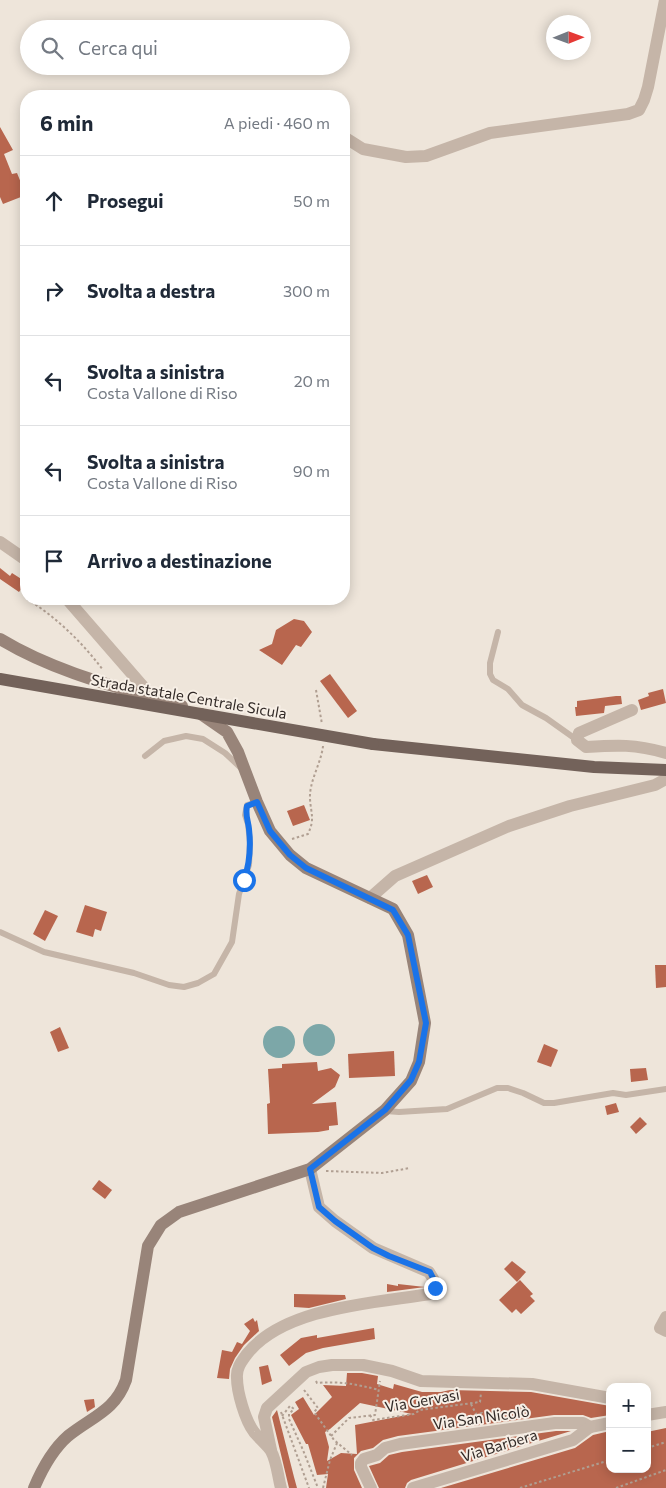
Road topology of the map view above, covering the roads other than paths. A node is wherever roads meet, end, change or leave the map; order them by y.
1 (665, 0) edge
2 (350, 141) edge
3 (0, 542) edge
4 (20, 556) edge
5 (72, 605) edge
6 (498, 632) dead end
7 (0, 639) edge
8 (0, 679) edge
9 (153, 698) junction
10 (632, 710) dead end
11 (577, 740) junction
12 (666, 752) edge
13 (145, 756) dead end
14 (666, 770) edge
15 (246, 773) junction
16 (666, 779) edge
17 (257, 802) junction
18 (370, 898) junction
19 (0, 932) edge
20 (666, 1089) edge
21 (385, 1110) junction
22 (314, 1166) junction
23 (666, 1317) edge
24 (666, 1330) edge
25 (606, 1397) edge
26 (666, 1412) edge
27 (651, 1414) edge
28 (606, 1424) edge
29 (590, 1427) junction
30 (271, 1450) junction
31 (34, 1488) edge
32 (281, 1488) edge
33 (372, 1488) edge
34 (414, 1488) edge

1 - 2 street
3 - 4 street
5 - 9 street
6 - 11 lane
7 - 9 main road
8 - 14 main road, Strada statale Centrale Sicula, bridge
9 - 15 main road
10 - 11 street
11 - 12 street
13 - 15 lane
15 - 17 main road
16 - 18 street
17 - 18 main road
17 - 19 lane
18 - 21 main road
20 - 21 lane
21 - 22 main road
22 - 30 street
22 - 31 main road
23 - 24 street
25 - 30 street
26 - 27 street
28 - 29 street, Via San Nicolò
29 - 33 street, Via San Nicolò
29 - 34 street, Via Barbera
30 - 32 street

